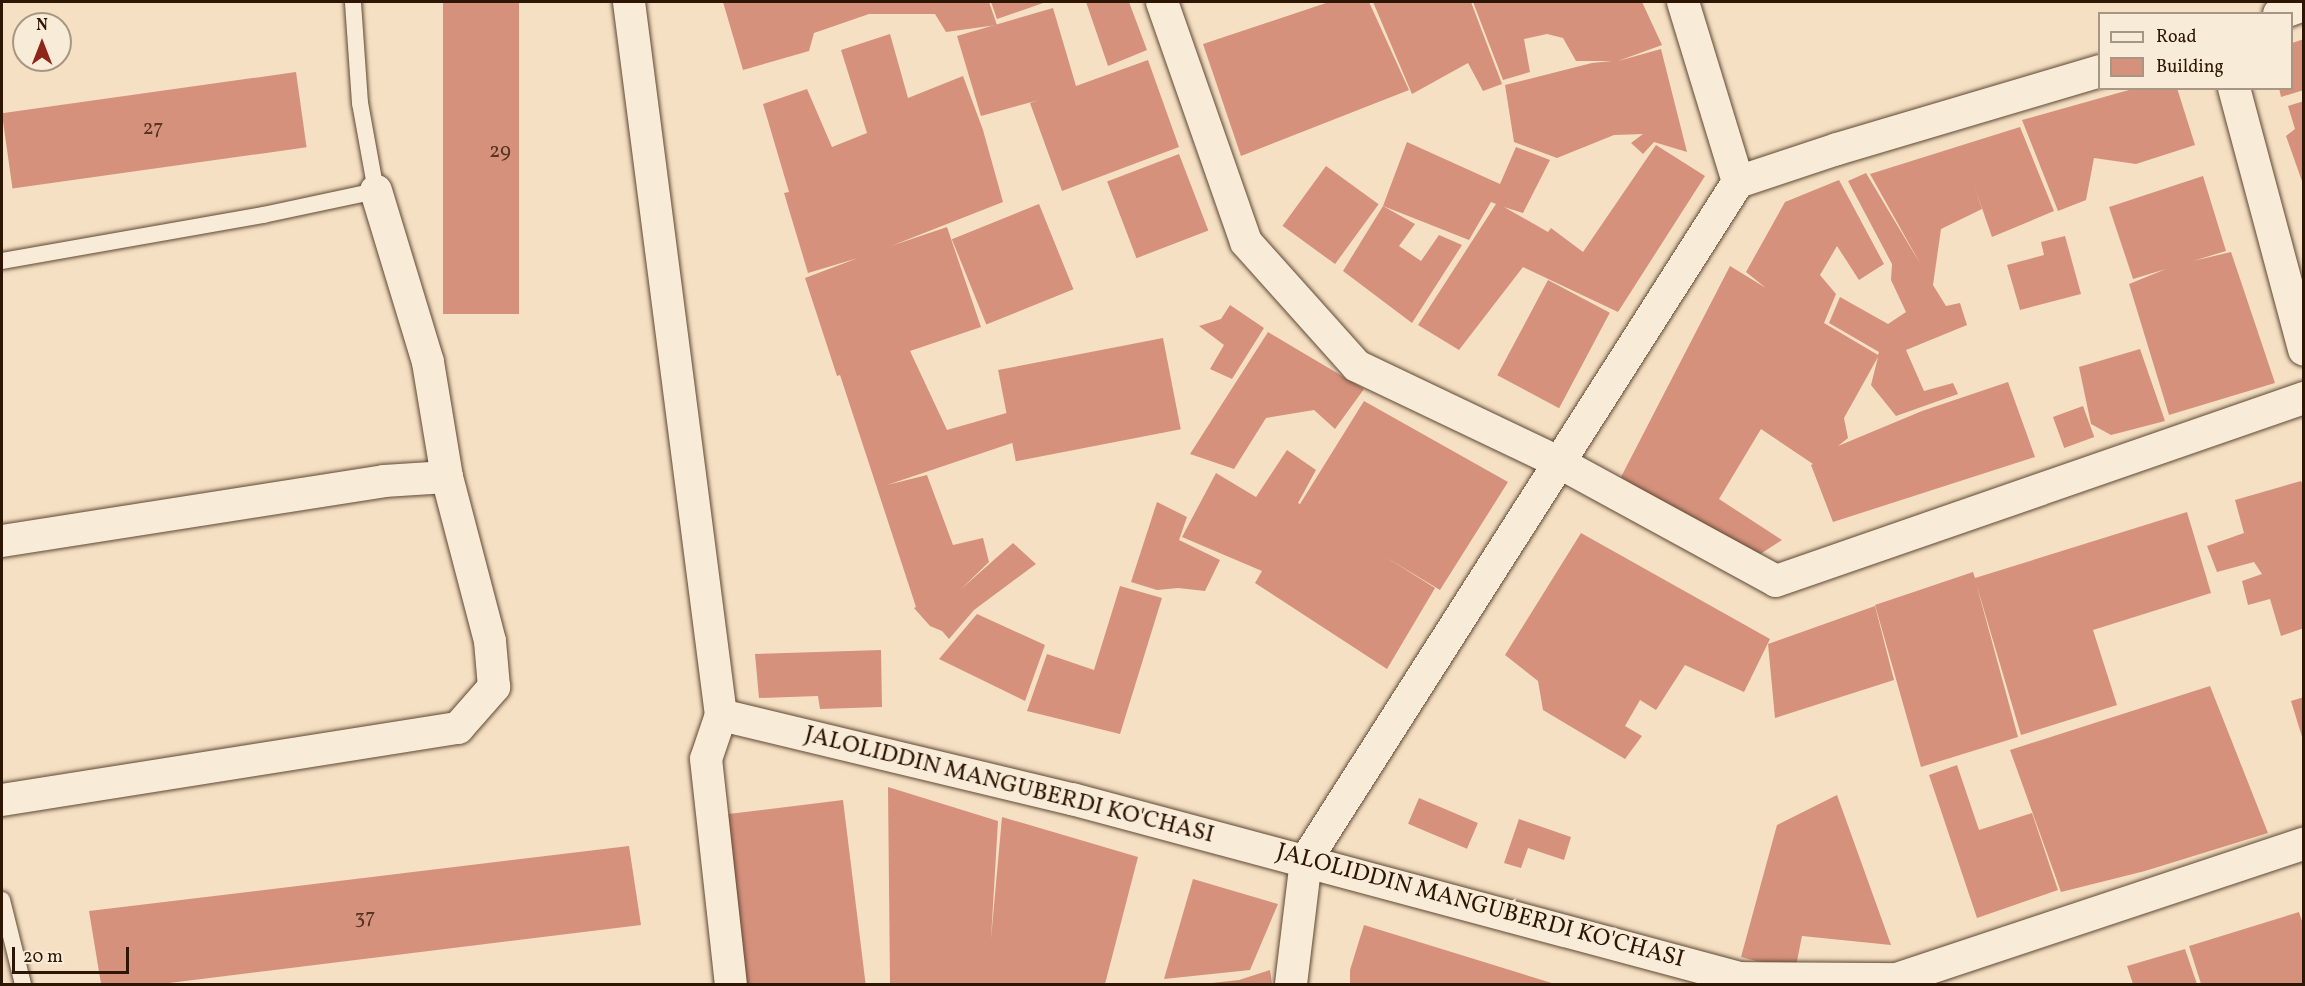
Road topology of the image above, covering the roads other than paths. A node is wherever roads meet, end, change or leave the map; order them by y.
1 (352, 2) edge
2 (629, 2) edge
3 (1162, 2) edge
4 (1683, 2) edge
5 (2304, 5) edge
6 (2285, 12) edge
7 (2098, 72) edge
8 (2235, 90) edge
9 (1737, 182) junction
10 (376, 191) junction
11 (2, 261) edge
12 (2304, 350) edge
13 (2304, 398) edge
14 (1558, 462) junction
15 (447, 477) junction
16 (2, 542) edge
17 (721, 715) junction
18 (2, 800) edge
19 (2304, 844) edge
20 (1306, 860) junction
21 (2, 900) edge
22 (1830, 982) edge
23 (23, 984) edge
24 (731, 984) edge
25 (1291, 984) edge

1 - 10 lane
2 - 17 street
3 - 14 street
4 - 9 street
5 - 6 street
7 - 9 street
8 - 12 street
9 - 14 street
10 - 11 lane
10 - 15 street
13 - 14 street
14 - 20 street
15 - 16 street
15 - 18 street
17 - 20 street, JALOLIDDIN MANGUBERDI KO'CHASI
17 - 24 street
19 - 22 street, JALOLIDDIN MANGUBERDI KO'CHASI
20 - 22 street, JALOLIDDIN MANGUBERDI KO'CHASI
20 - 25 street
21 - 23 lane

